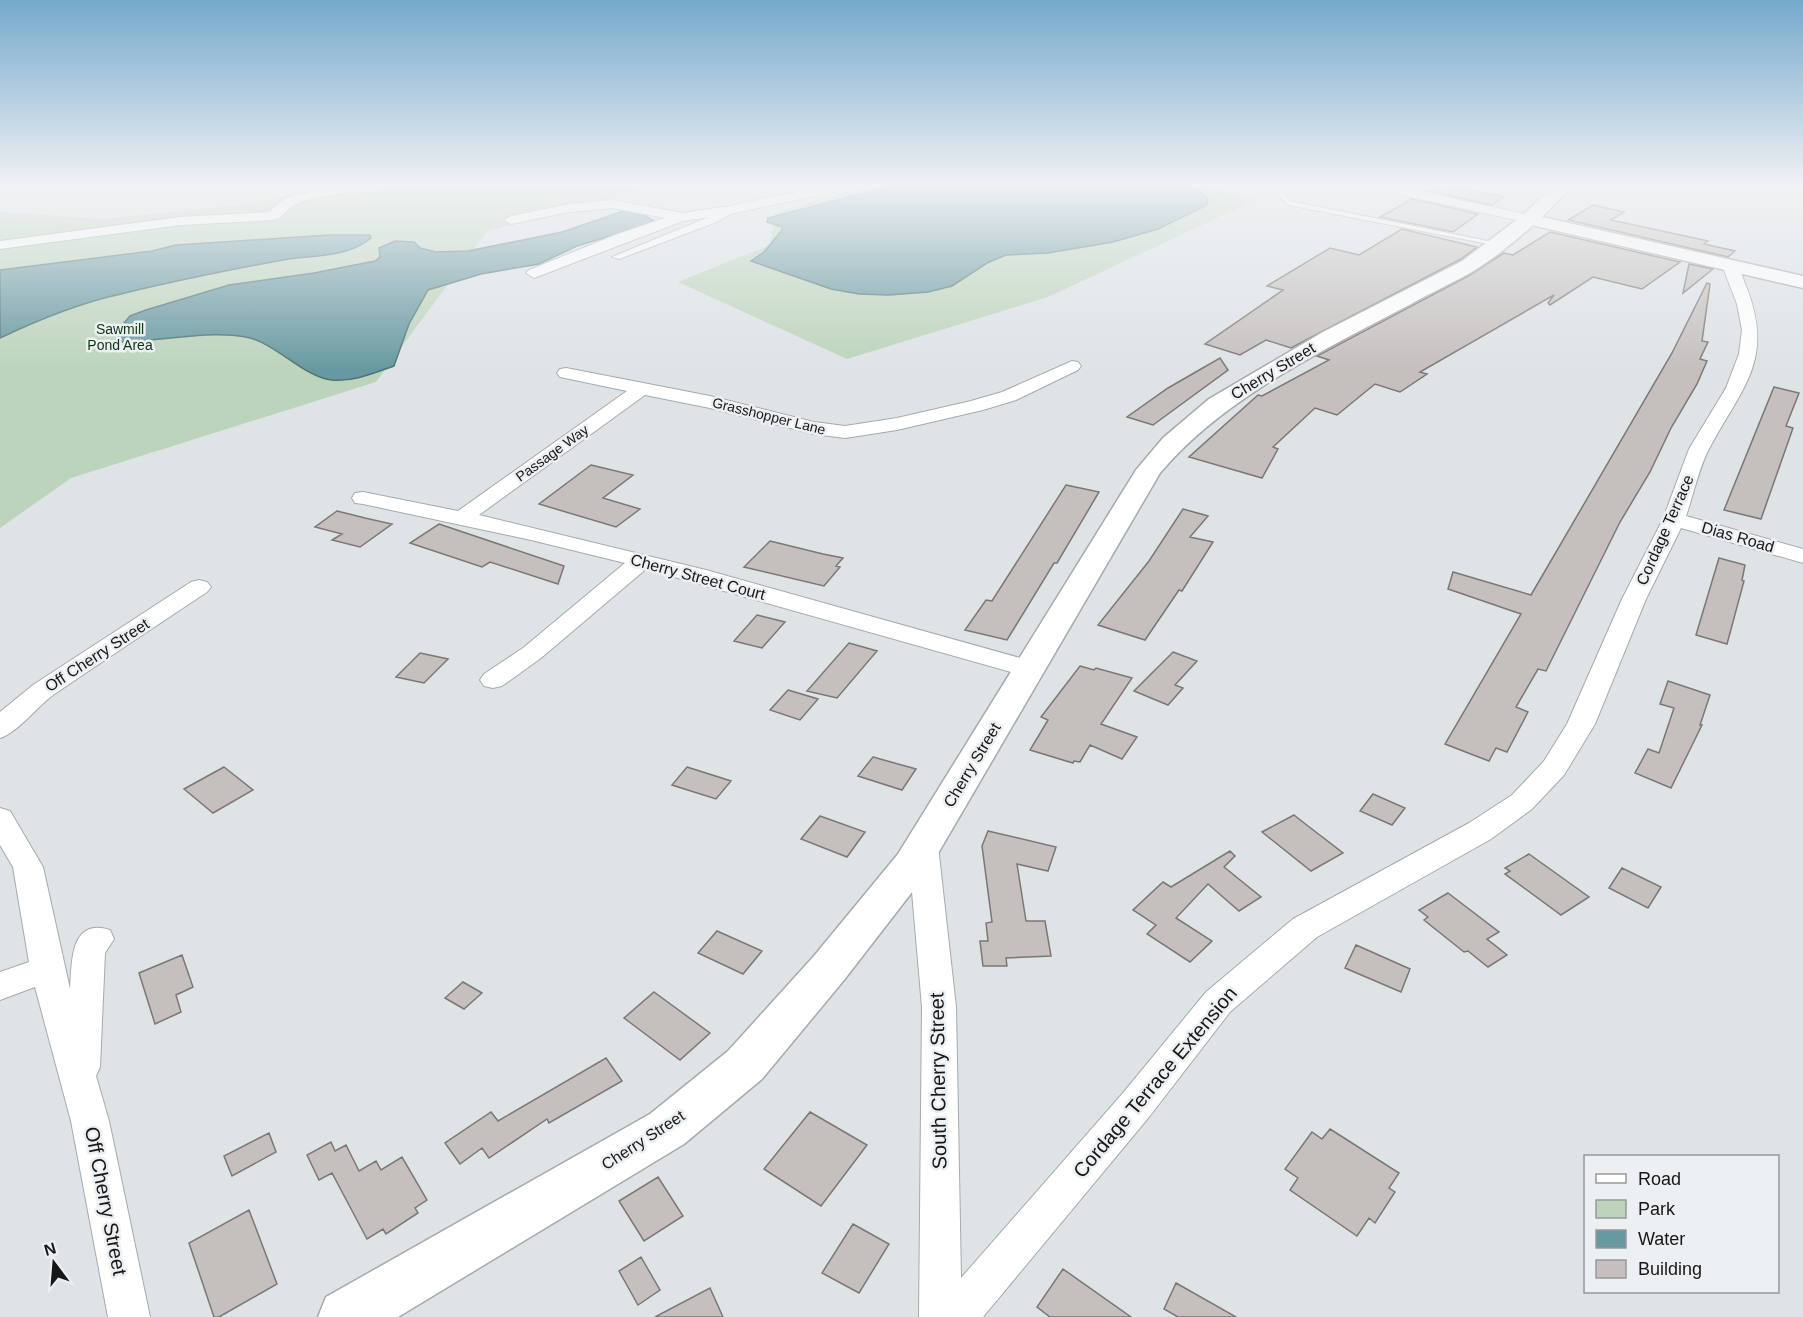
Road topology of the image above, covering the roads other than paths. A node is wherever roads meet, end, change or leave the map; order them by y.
1 (598, 247) edge
2 (641, 247) edge
3 (1494, 247) edge
4 (1653, 247) edge
5 (616, 257) dead end
6 (1730, 265) junction
7 (534, 273) dead end
8 (1803, 282) edge
9 (1072, 366) dead end
10 (566, 373) dead end
11 (641, 389) junction
12 (363, 498) dead end
13 (463, 517) junction
14 (1674, 519) junction
15 (1803, 556) edge
16 (640, 562) junction
17 (199, 587) dead end
18 (1029, 669) junction
19 (493, 680) dead end
20 (0, 729) edge
21 (1537, 786) joint
22 (0, 818) edge
23 (923, 846) junction
24 (98, 939) dead end
25 (47, 969) junction
26 (0, 986) edge
27 (81, 1086) junction
28 (129, 1317) edge
29 (346, 1317) edge
30 (940, 1317) edge
31 (955, 1317) edge

1 - 7 street
2 - 5 lane
3 - 18 main road, Cherry Street
4 - 6 main road
6 - 8 main road
6 - 14 street, Cordage Terrace
9 - 11 street, Grasshopper Lane
10 - 11 street, Grasshopper Lane
11 - 13 street, Passage Way
12 - 13 street, Cherry Street Court
13 - 16 street, Cherry Street Court
14 - 15 street, Dias Road
14 - 21 street, Cordage Terrace
16 - 18 street, Cherry Street Court
16 - 19 street
17 - 20 street, Off Cherry Street
18 - 23 main road, Cherry Street
21 - 31 street, Cordage Terrace Extension
22 - 25 street, Off Cherry Street
23 - 29 main road, Cherry Street
23 - 30 street, South Cherry Street
24 - 27 street, Off Cherry Street
25 - 26 street
25 - 27 street, Off Cherry Street
27 - 28 street, Off Cherry Street

